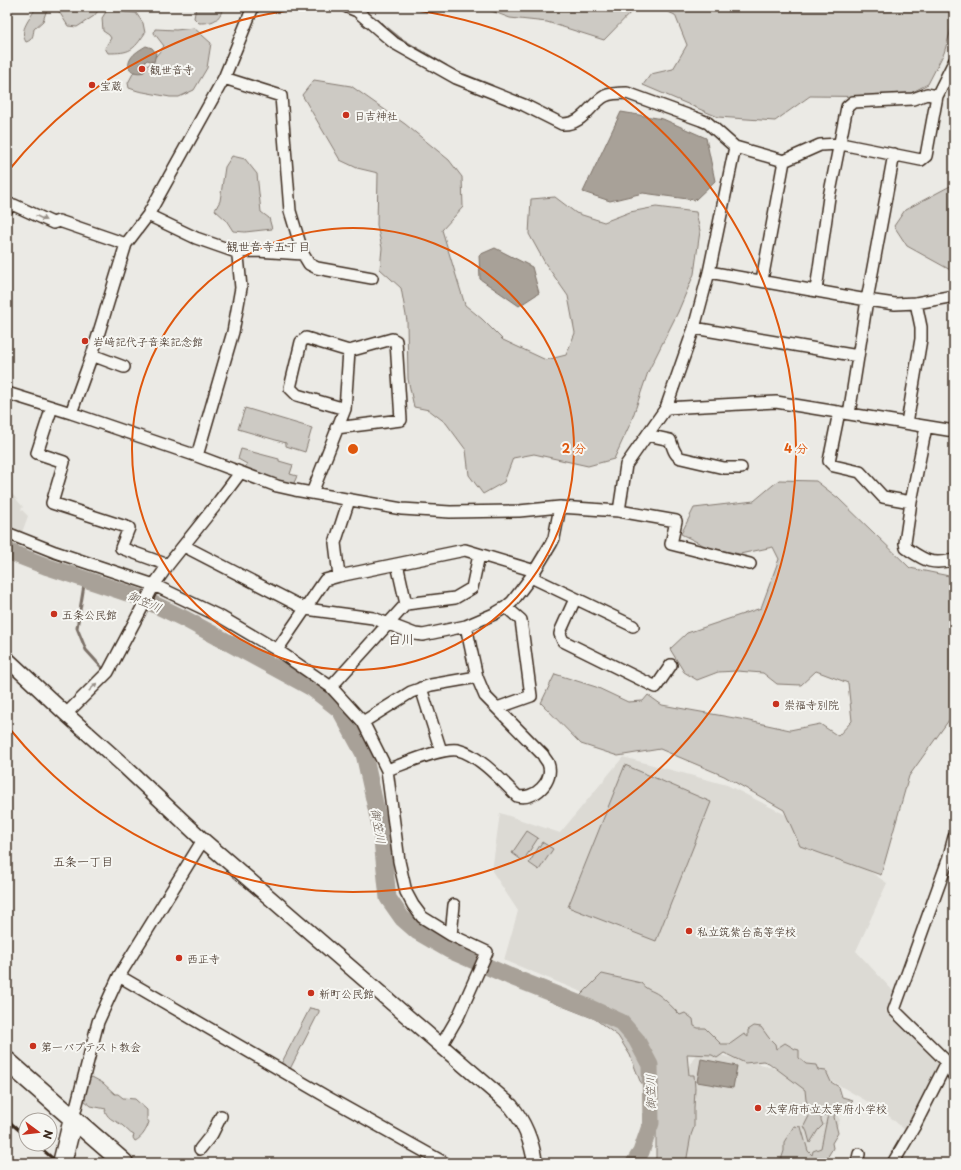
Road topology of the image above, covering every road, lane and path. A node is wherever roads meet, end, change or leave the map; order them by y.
1 (253, 7) edge
2 (347, 7) edge
3 (954, 62) edge
4 (224, 78) junction
5 (937, 96) junction
6 (841, 144) junction
7 (735, 147) junction
8 (894, 154) junction
9 (784, 161) junction
10 (7, 209) edge
11 (148, 215) junction
12 (126, 244) junction
13 (236, 252) junction
14 (303, 254) junction
15 (709, 272) junction
16 (372, 278) dead end
17 (762, 280) junction
18 (816, 290) junction
19 (954, 296) edge
20 (867, 300) junction
21 (916, 303) junction
22 (694, 328) junction
23 (348, 351) junction
24 (92, 355) junction
25 (858, 356) junction
26 (124, 367) dead end
27 (7, 393) edge
28 (52, 407) junction
29 (345, 408) junction
30 (666, 408) junction
31 (71, 413) junction
32 (844, 413) junction
33 (907, 424) junction
34 (926, 427) junction
35 (336, 428) junction
36 (954, 431) edge
37 (647, 435) junction
38 (197, 456) junction
39 (740, 468) dead end
40 (240, 473) junction
41 (312, 493) junction
42 (349, 500) junction
43 (911, 502) junction
44 (560, 507) junction
45 (619, 511) junction
46 (7, 533) edge
47 (184, 546) junction
48 (479, 555) junction
49 (954, 560) edge
50 (397, 564) junction
51 (750, 564) dead end
52 (168, 565) junction
53 (533, 574) junction
54 (339, 576) junction
55 (153, 586) junction
56 (575, 599) junction
57 (406, 604) junction
58 (506, 607) junction
59 (306, 609) junction
60 (388, 625) junction
61 (466, 626) junction
62 (633, 626) dead end
63 (278, 650) junction
64 (7, 659) edge
65 (671, 665) dead end
66 (477, 677) junction
67 (330, 687) junction
68 (421, 688) junction
69 (496, 708) junction
70 (66, 714) junction
71 (363, 722) junction
72 (440, 751) junction
73 (387, 770) junction
74 (954, 837) edge
75 (203, 840) junction
76 (454, 905) dead end
77 (451, 935) junction
78 (119, 976) junction
79 (440, 1046) junction
80 (7, 1061) edge
81 (951, 1062) edge
82 (954, 1076) edge
83 (221, 1116) dead end
84 (73, 1119) junction
85 (200, 1149) dead end
86 (62, 1163) edge
87 (124, 1163) edge
88 (445, 1163) edge
89 (535, 1163) edge
90 (893, 1163) edge

1 - 4 street
2 - 7 street
3 - 5 street
4 - 11 street
4 - 14 street
5 - 6 street
5 - 8 street
6 - 8 street
6 - 9 street
6 - 18 street
7 - 9 street
7 - 15 street
8 - 20 street
9 - 17 street
10 -> 12 street
11 - 12 street
11 - 13 street
12 - 24 street
13 - 14 street
13 - 38 street
14 - 16 street
15 - 17 street
15 - 22 street
17 - 18 street
18 - 20 street
19 - 21 street
20 - 21 street
20 - 25 street
21 - 33 street
22 - 25 street
22 - 30 street
23 - 29 street
23 - 29 street
23 - 35 street
24 - 26 street
24 - 31 street
25 - 32 street
27 - 28 street
28 - 31 street
28 - 52 street
29 - 35 street
30 - 32 street
30 - 37 street
31 - 38 street
32 - 33 street
32 - 43 street
33 - 34 street
34 - 36 street
34 - 43 street
35 - 41 street
37 - 39 street
37 - 45 street
38 - 40 street
40 - 41 street
40 - 47 street
41 - 42 street
42 - 44 street
42 - 54 street
43 - 49 street
44 - 45 street
44 - 53 street
45 - 51 street
46 - 55 street
47 - 52 street
47 - 59 street
48 - 50 street
48 - 53 street
48 - 57 street
50 - 54 street
50 - 57 street
52 - 55 street
53 - 56 street
53 - 58 street
54 - 59 street
55 - 63 street
70 -> 55 street
56 - 62 street
56 - 65 street
57 - 60 street
58 - 61 street
58 - 69 street
59 - 60 street
59 - 63 street
60 - 61 street
60 - 67 street
61 - 66 street
63 - 67 street
64 - 70 street
66 - 68 street
66 - 69 street
67 - 71 street
68 - 71 street
68 - 72 street
69 - 72 street
70 - 75 street
71 - 73 street
72 - 73 street
73 - 77 street
74 - 81 street
75 - 78 street
75 - 79 street
76 - 77 street
77 - 79 street
78 - 84 street
78 - 88 street
79 - 89 street
80 - 84 main road
81 - 82 street
81 - 90 street
83 - 85 street
84 - 86 main road
84 - 87 main road

